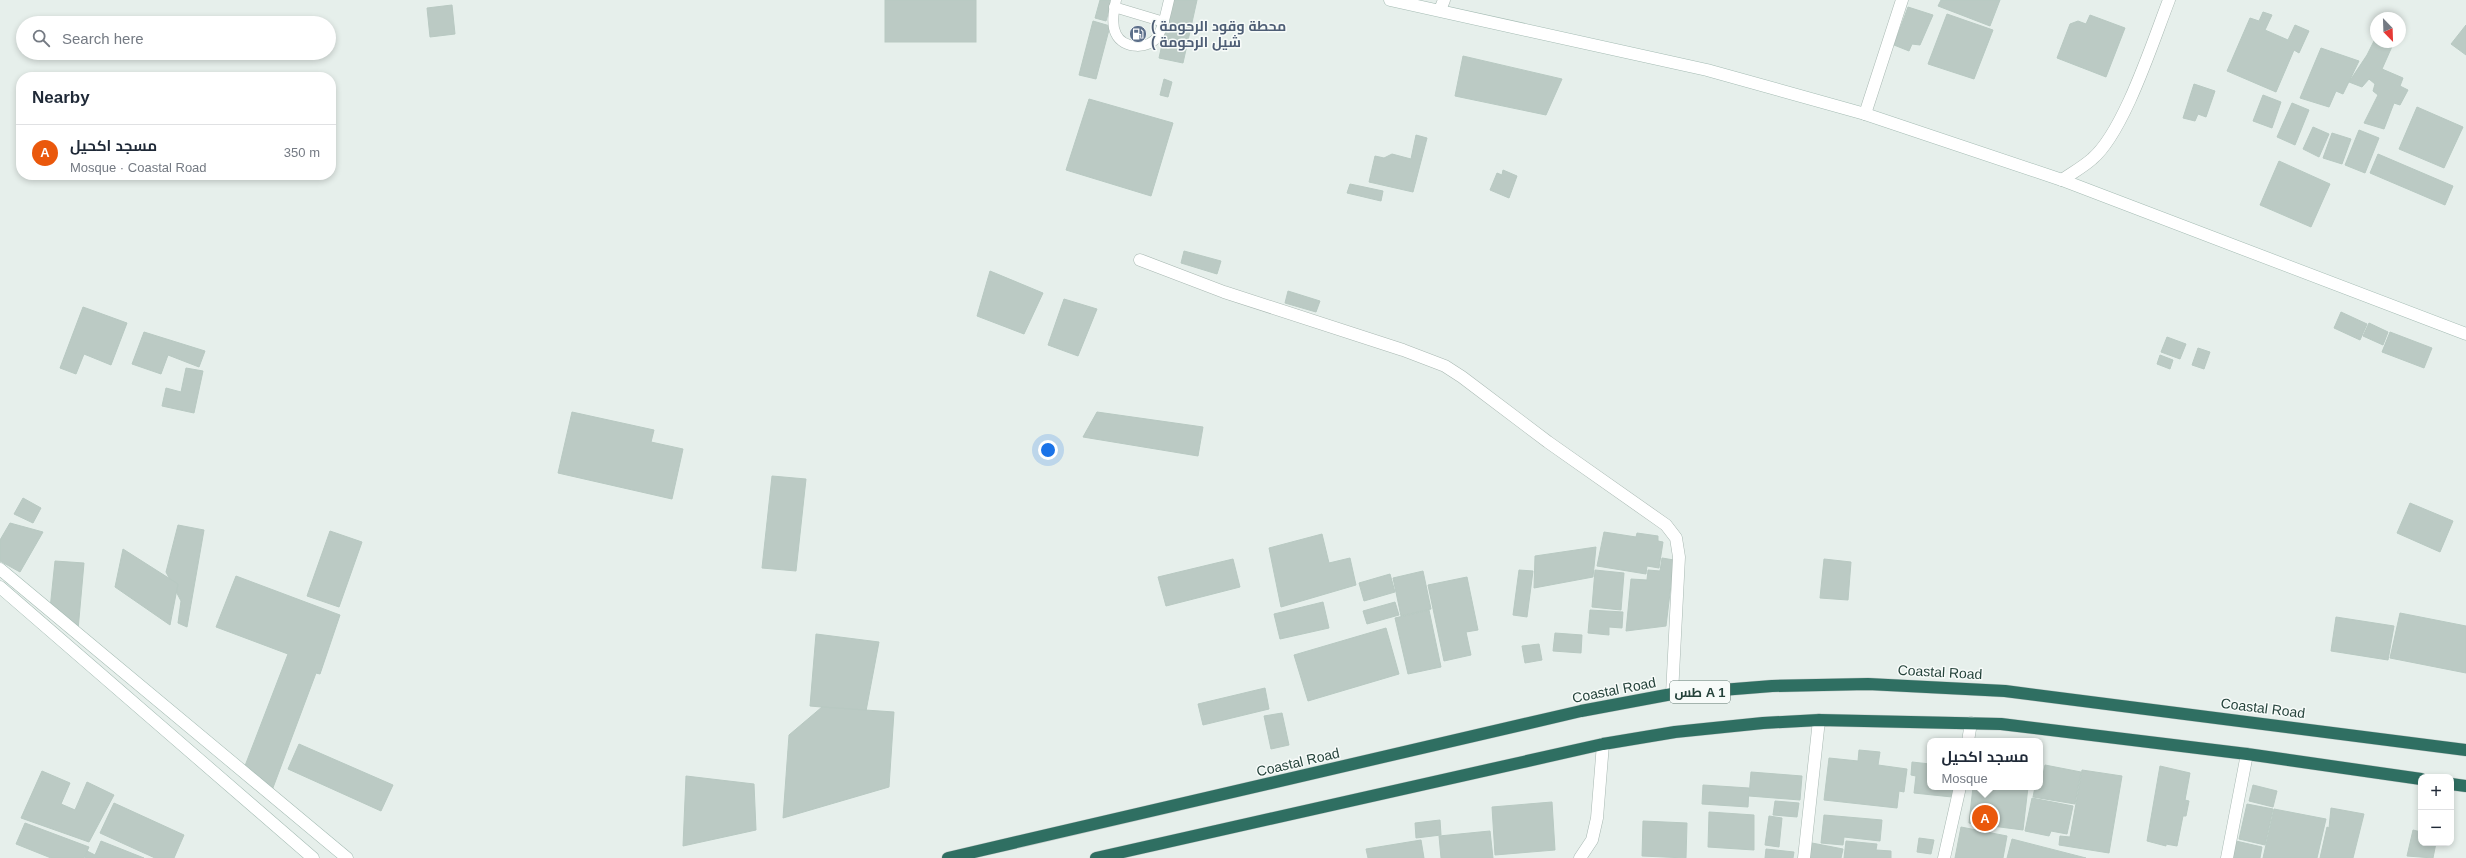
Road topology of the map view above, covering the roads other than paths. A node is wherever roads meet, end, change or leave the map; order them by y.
1 (1169, 0) edge
2 (1390, 0) edge
3 (1902, 0) edge
4 (2169, 0) edge
5 (1115, 4) edge
6 (1442, 5) edge
7 (1164, 22) junction
8 (1865, 114) junction
9 (2062, 180) junction
10 (1140, 260) dead end
11 (2466, 334) edge
12 (0, 569) edge
13 (0, 586) edge
14 (39, 601) junction
15 (30, 612) junction
16 (1672, 694) junction
17 (1819, 720) junction
18 (1971, 723) junction
19 (1968, 738) edge
20 (1603, 744) junction
21 (2466, 750) edge
22 (2247, 754) junction
23 (2418, 779) edge
24 (2454, 784) edge
25 (2466, 786) edge
26 (1959, 790) edge
27 (314, 858) edge
28 (347, 858) edge
29 (948, 858) edge
30 (1096, 858) edge
31 (1580, 858) edge
32 (1804, 858) edge
33 (1944, 858) edge
34 (2227, 858) edge

1 - 7 lane
2 - 6 street
3 - 8 street
4 - 9 street
5 - 7 lane
5 - 7 lane
6 - 8 street
8 - 9 street
9 - 11 street
10 - 16 street
12 - 14 street
13 - 15 street
14 - 15 street
14 - 28 street
15 - 27 street
16 - 21 highway, Coastal Road / طس A 1
16 - 29 highway, Coastal Road / طس A 1
17 - 18 highway
17 - 20 highway
17 - 32 street
18 - 19 street
18 - 22 highway
20 - 30 highway
20 - 31 street
22 - 23 highway
22 - 34 street
24 - 25 highway
26 - 33 street

